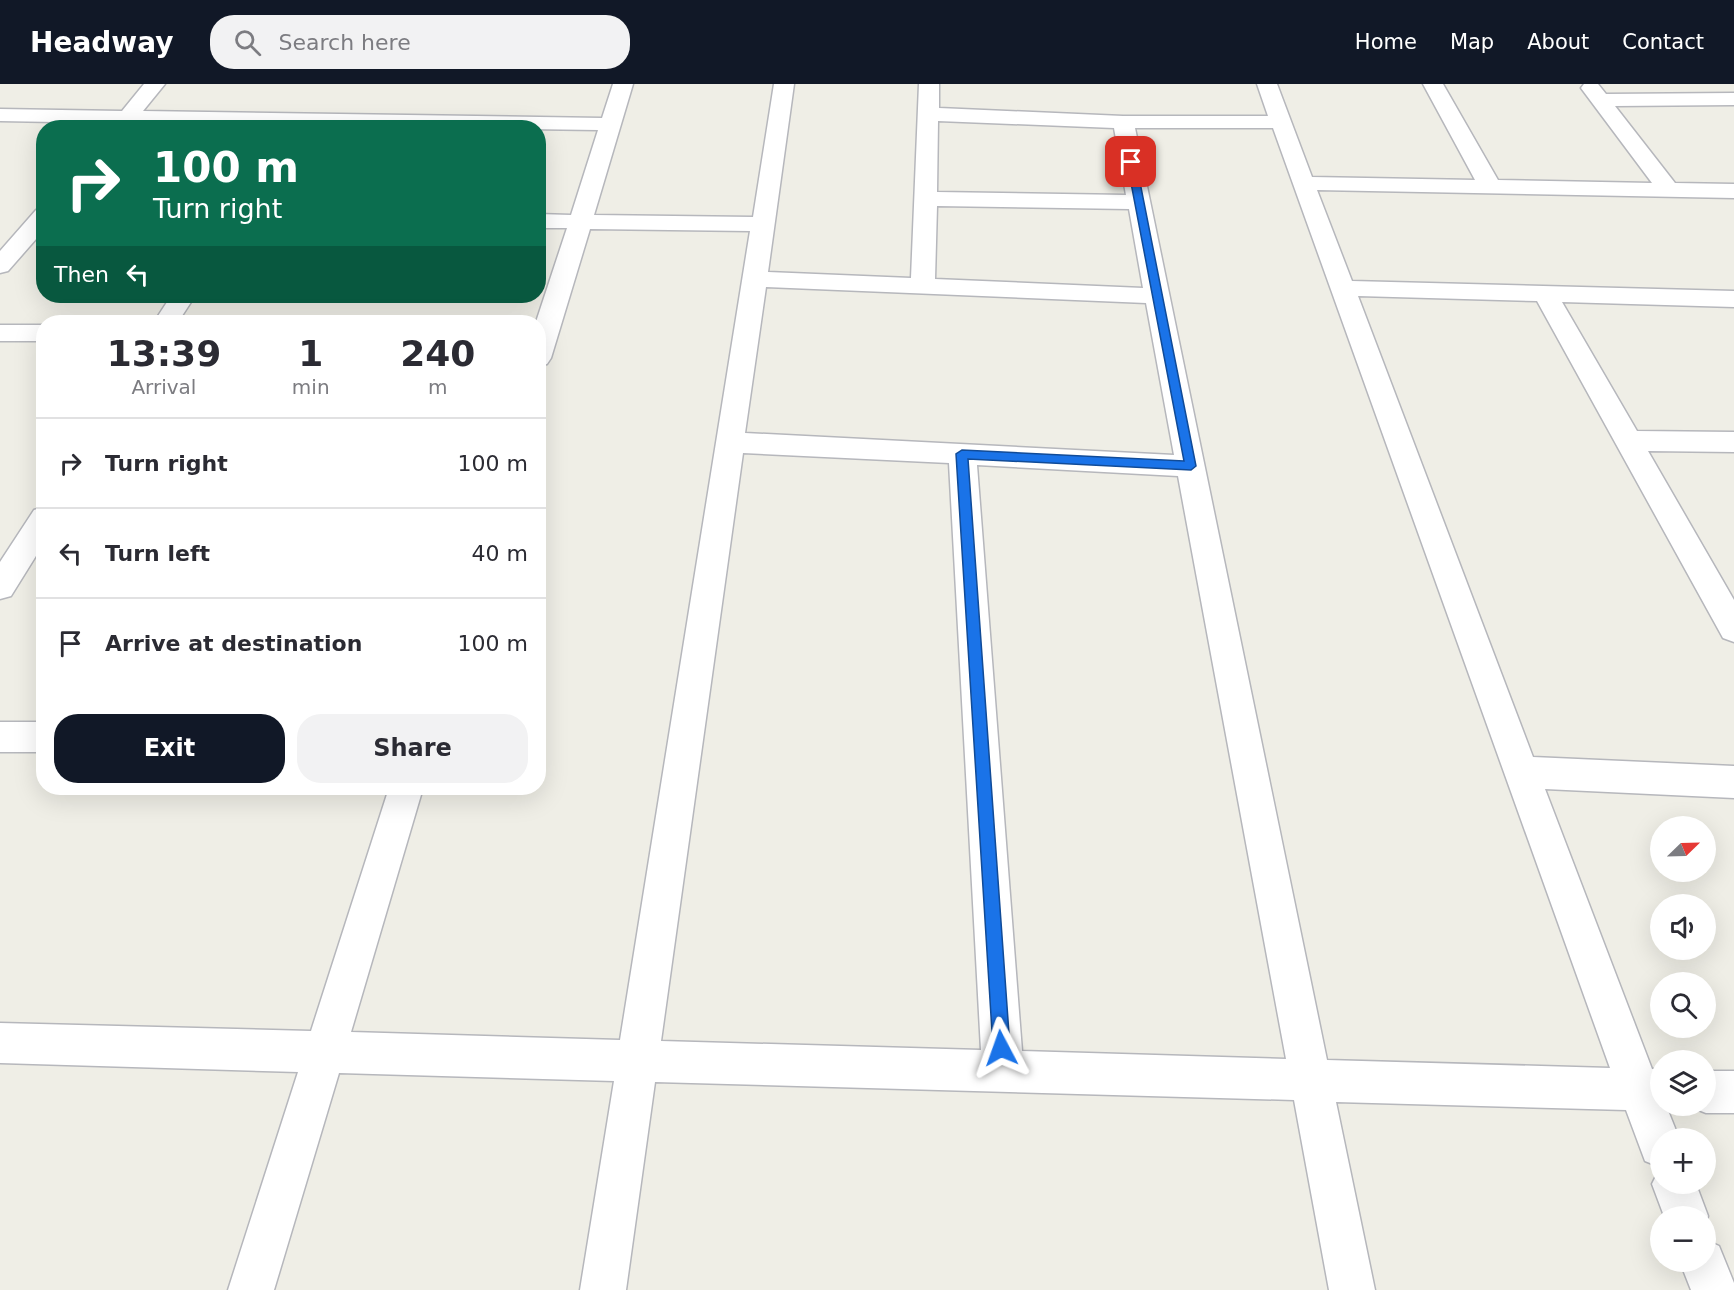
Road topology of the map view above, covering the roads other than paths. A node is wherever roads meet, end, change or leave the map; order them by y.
1 (155, 84) edge
2 (623, 84) edge
3 (784, 84) edge
4 (929, 84) edge
5 (1267, 84) edge
6 (1433, 84) edge
7 (1595, 92) edge
8 (1734, 99) edge
9 (928, 114) junction
10 (0, 116) edge
11 (82, 120) edge
12 (125, 120) edge
13 (1124, 122) junction
14 (1282, 122) junction
15 (546, 124) edge
16 (611, 124) junction
17 (1304, 183) junction
18 (1490, 186) junction
19 (1668, 189) junction
20 (1734, 191) edge
21 (926, 199) junction
22 (1139, 201) junction
23 (546, 221) edge
24 (580, 222) junction
25 (36, 224) edge
26 (763, 224) junction
27 (0, 266) edge
28 (755, 279) junction
29 (923, 286) junction
30 (1343, 288) junction
31 (1546, 295) junction
32 (1158, 296) junction
33 (1734, 299) edge
34 (546, 327) edge
35 (0, 333) edge
36 (36, 333) edge
37 (1628, 441) junction
38 (730, 442) junction
39 (1734, 442) edge
40 (962, 454) junction
41 (1191, 466) junction
42 (36, 531) edge
43 (0, 587) edge
44 (1726, 600) edge
45 (1734, 629) edge
46 (0, 737) edge
47 (36, 737) edge
48 (1522, 772) junction
49 (1734, 782) edge
50 (404, 795) edge
51 (0, 1043) edge
52 (324, 1052) junction
53 (638, 1061) junction
54 (1003, 1072) junction
55 (1310, 1080) junction
56 (1650, 1090) edge
57 (1716, 1092) edge
58 (1734, 1092) edge
59 (1707, 1272) edge
60 (250, 1290) edge
61 (603, 1290) edge
62 (1352, 1290) edge
63 (1714, 1290) edge

1 - 12 street
2 - 16 street
3 - 26 street
4 - 9 street
5 - 14 street
6 - 18 street
7 - 8 street
7 - 19 street
9 - 13 street
9 - 21 street
10 - 11 street
13 - 14 street
13 - 22 street
14 - 17 street
15 - 16 street
16 - 24 street
17 - 18 street
17 - 30 street
18 - 19 street
19 - 20 street
21 - 22 street
21 - 29 street
22 - 32 street
23 - 24 street
24 - 26 street
24 - 34 street
25 - 27 street
26 - 28 street
28 - 29 street
28 - 38 street
29 - 32 street
30 - 31 street
30 - 48 street
31 - 33 street
31 - 37 street
32 - 41 street
35 - 36 street
37 - 39 street
37 - 44 street
38 - 40 street
38 - 53 street
40 - 41 street
40 - 54 street
41 - 55 street
42 - 43 street
44 - 45 street
46 - 47 street
48 - 49 street
48 - 56 street
50 - 52 street
51 - 52 street
52 - 53 street
52 - 60 street
53 - 54 street
53 - 61 street
54 - 55 street
55 - 56 street
55 - 62 street
57 - 58 street
59 - 63 street

